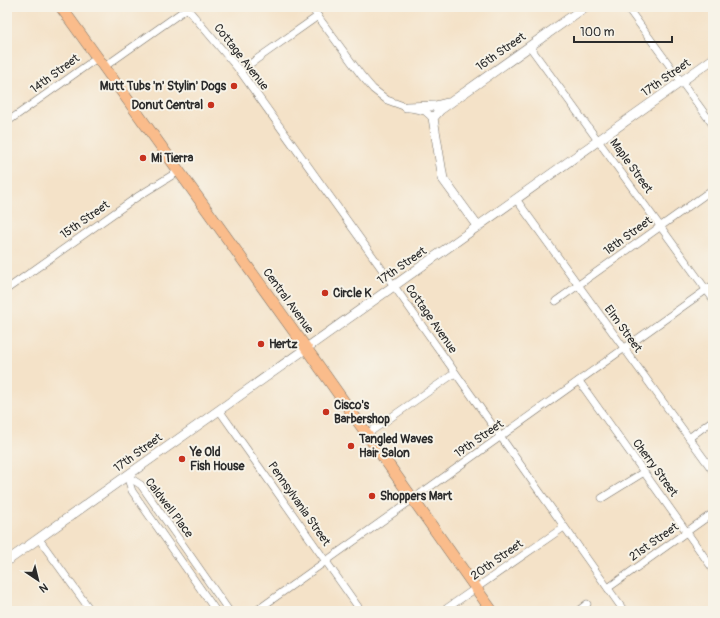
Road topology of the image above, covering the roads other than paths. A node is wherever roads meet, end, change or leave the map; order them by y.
1 (61, 7) edge
2 (311, 7) edge
3 (585, 7) edge
4 (627, 7) edge
5 (187, 8) edge
6 (318, 16) junction
7 (530, 46) junction
8 (97, 58) junction
9 (713, 59) edge
10 (104, 67) junction
11 (240, 72) junction
12 (682, 82) junction
13 (452, 101) junction
14 (406, 107) junction
15 (8, 118) edge
16 (433, 118) junction
17 (713, 125) edge
18 (598, 140) junction
19 (179, 171) junction
20 (713, 189) edge
21 (516, 199) junction
22 (661, 226) junction
23 (478, 227) junction
24 (713, 285) edge
25 (394, 286) junction
26 (578, 286) junction
27 (7, 289) edge
28 (706, 289) junction
29 (713, 298) edge
30 (556, 301) dead end
31 (306, 348) junction
32 (624, 348) junction
33 (456, 373) junction
34 (579, 381) junction
35 (219, 410) junction
36 (713, 420) edge
37 (367, 434) junction
38 (501, 437) junction
39 (688, 438) junction
40 (713, 471) edge
41 (644, 472) junction
42 (127, 476) junction
43 (413, 498) junction
44 (602, 498) dead end
45 (713, 513) edge
46 (564, 527) junction
47 (687, 532) junction
48 (39, 539) junction
49 (326, 561) junction
50 (7, 562) edge
51 (713, 569) edge
52 (476, 588) junction
53 (608, 588) junction
54 (588, 604) dead end
55 (91, 611) edge
56 (216, 611) edge
57 (229, 611) edge
58 (256, 611) edge
59 (361, 611) edge
60 (444, 611) edge
61 (492, 611) edge
62 (578, 611) edge
63 (624, 611) edge

1 - 8 main road, Central Avenue
2 - 6 street
3 - 7 street, 16th Street
4 - 12 street
5 - 10 street
5 - 11 street, Cottage Avenue
6 - 11 street
6 - 14 street
7 - 13 street, 16th Street
7 - 18 street, Maple Street
8 - 10 main road, Central Avenue
8 - 15 street, 14th Street
9 - 12 street, 17th Street
10 - 19 main road, Central Avenue
11 - 25 street, Cottage Avenue
12 - 17 street
12 - 18 street, 17th Street
13 - 14 street
13 - 16 street, 16th Street
14 - 16 street
16 - 23 street
18 - 21 street, 17th Street
18 - 22 street, Maple Street
19 - 27 street, 15th Street
19 - 31 main road, Central Avenue
20 - 22 street, 18th Street
21 - 23 street, 17th Street
21 - 26 street, Elm Street
22 - 26 street, 18th Street
22 - 28 street, Maple Street
23 - 25 street, 17th Street
24 - 28 street, 19th Street
25 - 31 street, 17th Street
25 - 33 street, Cottage Avenue
26 - 30 street, 18th Street
26 - 32 street, Elm Street
28 - 29 street, Maple Street
28 - 32 street, 19th Street
31 - 35 street, 17th Street
31 - 37 main road, Central Avenue
32 - 34 street, 19th Street
32 - 39 street, Elm Street
33 - 37 street
33 - 38 street, Cottage Avenue
34 - 38 street, 19th Street
34 - 41 street, Cherry Street
35 - 42 street, 17th Street
35 - 49 street, Pennsylvania Street
36 - 39 street
37 - 43 main road, Central Avenue
38 - 43 street, 19th Street
38 - 46 street, Cottage Avenue
39 - 40 street, Elm Street
41 - 44 street
41 - 47 street, Cherry Street
42 - 48 street, 17th Street
42 - 56 street, Caldwell Place
42 - 57 street, Caldwell Place
43 - 49 street, 19th Street
43 - 52 main road, Central Avenue
45 - 47 street, 21st Street
46 - 52 street, 20th Street
46 - 53 street, Cottage Avenue
47 - 51 street, Cherry Street
47 - 53 street, 21st Street
48 - 50 street, 17th Street
48 - 55 street
49 - 58 street, 19th Street
49 - 59 street, Pennsylvania Street
52 - 60 street, 20th Street
52 - 61 main road, Central Avenue
53 - 63 street, Cottage Avenue
54 - 62 street

